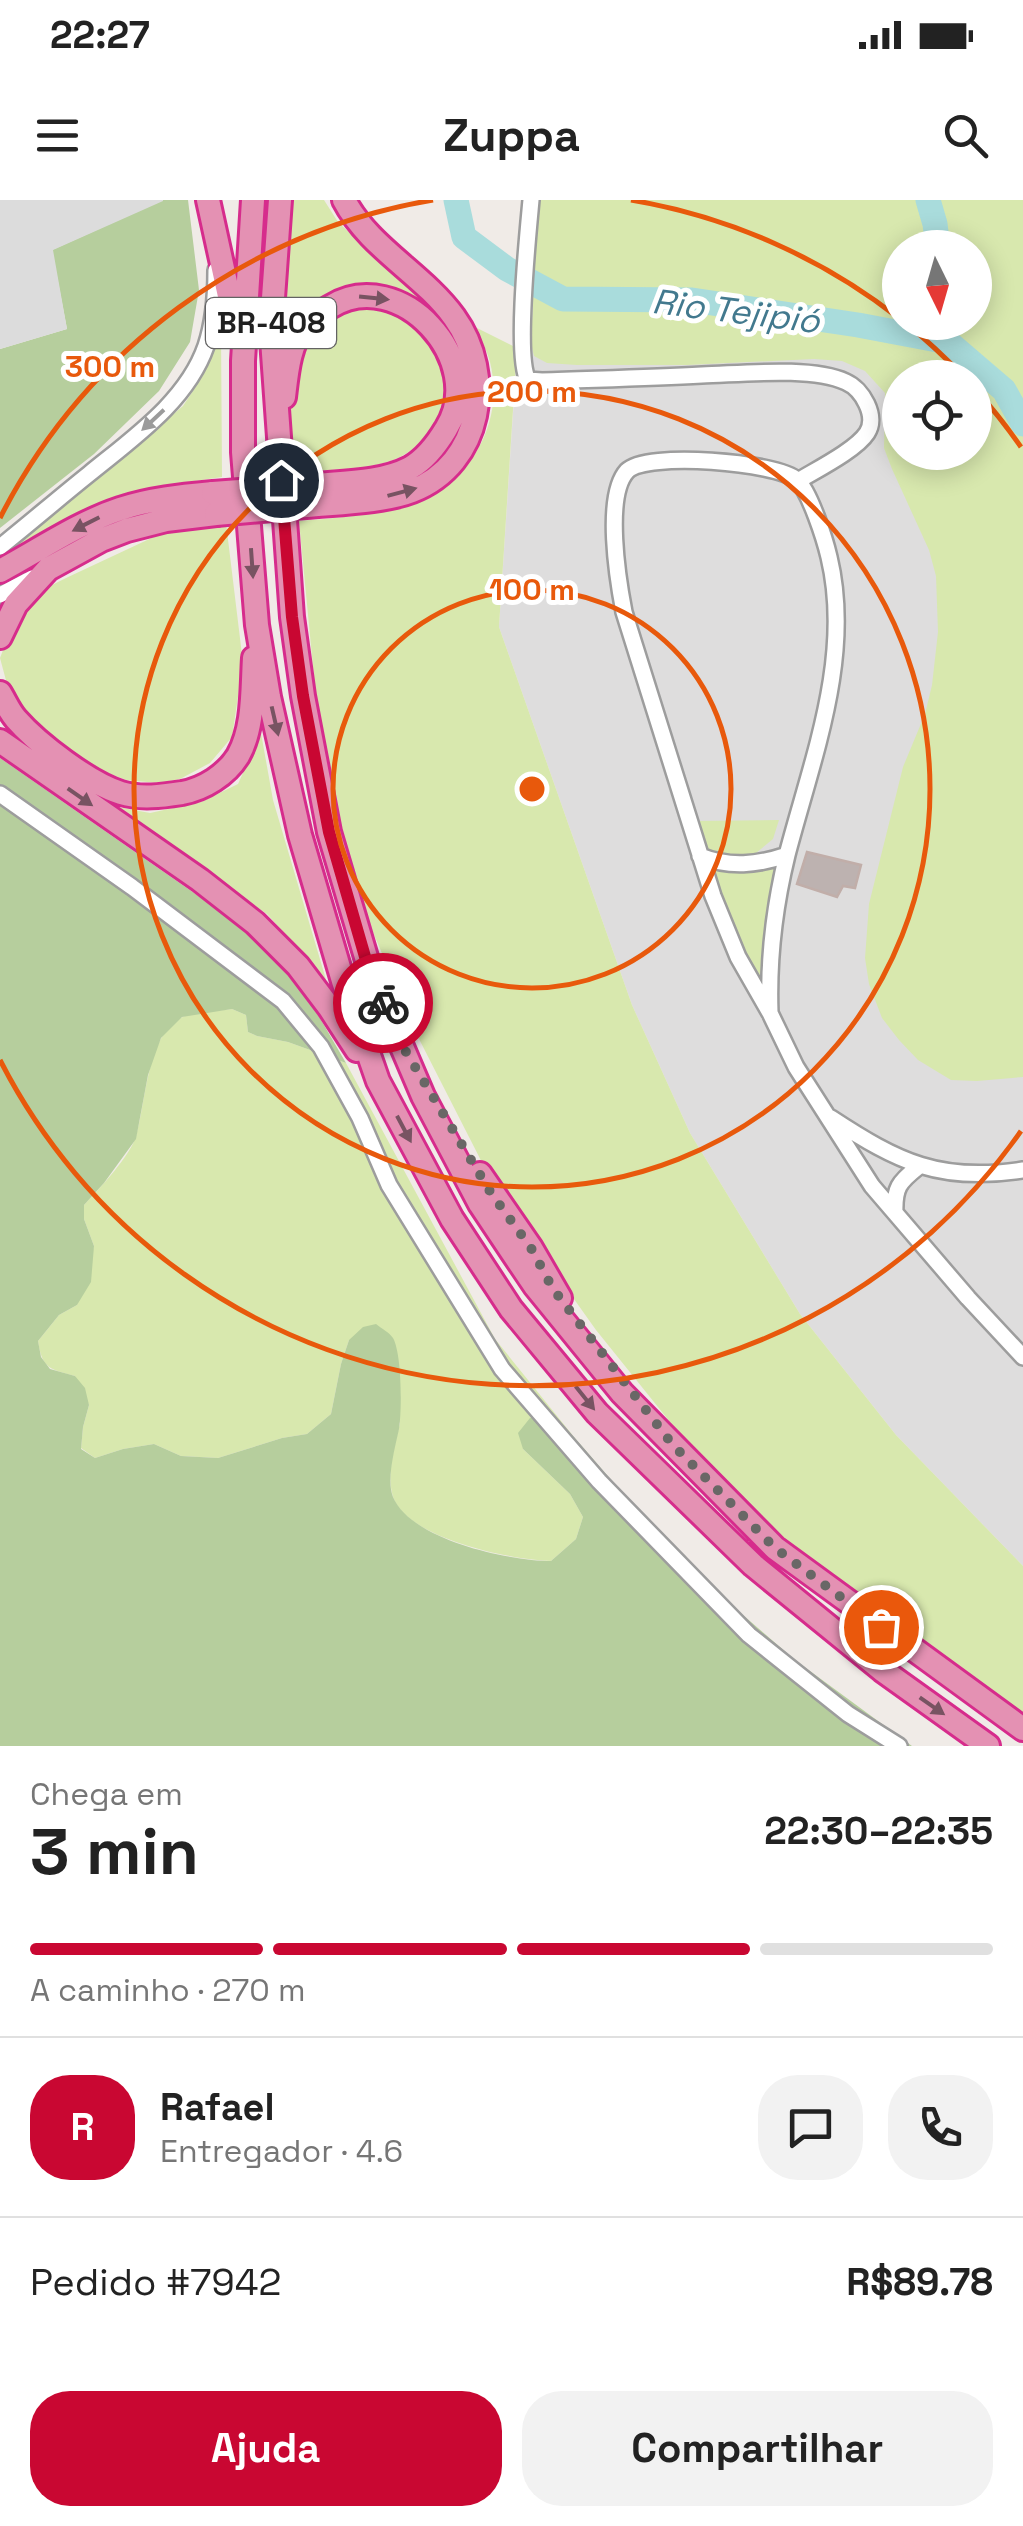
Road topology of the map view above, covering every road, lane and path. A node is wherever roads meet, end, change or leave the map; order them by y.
1 (208, 200) edge
2 (253, 200) edge
3 (280, 200) edge
4 (344, 200) edge
5 (530, 200) edge
6 (216, 236) junction
7 (242, 361) junction
8 (278, 446) junction
9 (798, 481) junction
10 (305, 496) junction
11 (214, 503) junction
12 (0, 547) edge
13 (48, 568) junction
14 (0, 571) edge
15 (0, 595) edge
16 (257, 625) junction
17 (0, 637) edge
18 (0, 692) edge
19 (0, 741) edge
20 (0, 794) edge
21 (787, 855) junction
22 (700, 856) junction
23 (770, 1012) junction
24 (378, 1081) junction
25 (825, 1114) junction
26 (918, 1166) junction
27 (1023, 1170) edge
28 (895, 1214) junction
29 (1023, 1357) edge
30 (1023, 1729) edge
31 (899, 1746) edge
32 (988, 1746) edge

1 - 6 highway
2 - 7 highway, BR-408
3 - 8 highway, BR-408
10 -> 4 highway
5 - 9 street
6 - 7 highway
6 -> 12 street
7 -> 16 highway, BR-408
8 -> 10 highway
8 - 30 highway, BR-408
9 - 21 street
9 - 22 street
10 - 11 highway, bridge
11 - 13 highway
11 -> 14 highway
13 - 15 street
13 - 17 highway
16 - 18 highway
16 -> 24 highway, BR-408
19 -> 24 highway
20 - 31 street
21 - 22 street
21 - 23 street
22 - 23 street
23 - 25 street
24 -> 32 highway, BR-408
25 - 26 street
25 - 28 street
26 - 27 street
26 - 28 street
28 - 29 street

